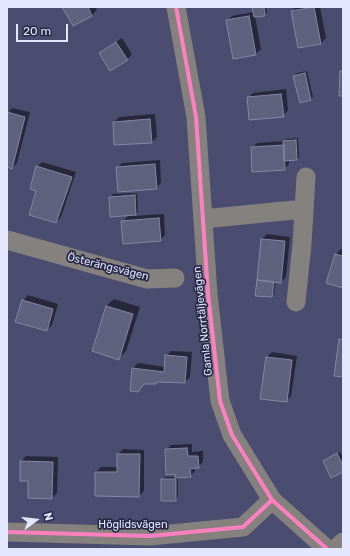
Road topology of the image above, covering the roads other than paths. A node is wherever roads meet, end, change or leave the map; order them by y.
1 (176, 7) edge
2 (306, 177) dead end
3 (304, 209) junction
4 (203, 219) junction
5 (7, 240) edge
6 (175, 278) dead end
7 (296, 302) dead end
8 (272, 500) junction
9 (7, 532) edge
10 (343, 542) edge
11 (327, 549) edge
12 (336, 549) edge

1 - 4 street, Gamla Norrtäljevägen
2 - 3 street
3 - 4 street
3 - 7 street
4 - 8 street, Gamla Norrtäljevägen
5 - 6 street, Österängsvägen
8 - 9 street, Höglidsvägen
8 - 11 street, Gamla Norrtäljevägen
10 - 12 street

